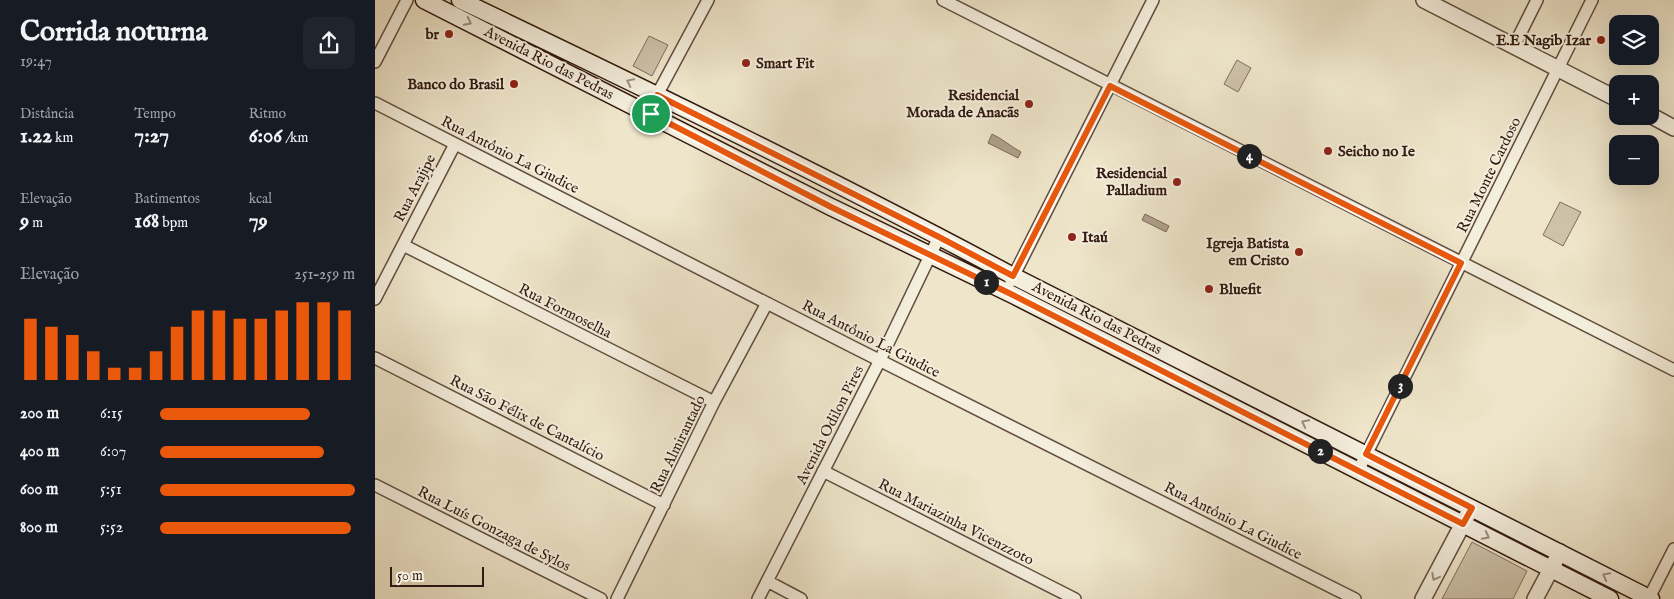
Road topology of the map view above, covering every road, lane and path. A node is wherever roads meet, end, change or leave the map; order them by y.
1 (407, 0) edge
2 (424, 0) edge
3 (460, 0) edge
4 (708, 0) edge
5 (943, 0) edge
6 (1153, 0) edge
7 (1424, 0) edge
8 (1537, 0) edge
9 (1592, 0) edge
10 (1514, 46) junction
11 (375, 62) edge
12 (1558, 68) junction
13 (1110, 86) junction
14 (657, 95) junction
15 (1609, 95) edge
16 (375, 103) edge
17 (651, 114) junction
18 (1659, 120) edge
19 (1674, 128) edge
20 (455, 144) junction
21 (939, 237) junction
22 (403, 246) junction
23 (931, 254) junction
24 (1461, 263) junction
25 (1013, 276) junction
26 (1006, 291) junction
27 (375, 299) edge
28 (767, 303) junction
29 (375, 358) edge
30 (880, 360) junction
31 (1674, 370) edge
32 (714, 402) junction
33 (1366, 454) junction
34 (823, 471) junction
35 (1358, 471) junction
36 (375, 486) edge
37 (665, 505) junction
38 (1472, 508) junction
39 (1463, 524) junction
40 (1674, 550) edge
41 (1560, 552) junction
42 (1551, 568) junction
43 (767, 581) junction
44 (1338, 595) edge
45 (601, 599) edge
46 (617, 599) edge
47 (758, 599) edge
48 (801, 599) edge
49 (1075, 599) edge
50 (1355, 599) edge
51 (1423, 599) edge
52 (1535, 599) edge
53 (1610, 599) edge
54 (1650, 599) edge

1 - 11 street
2 -> 17 main road, Avenida Rio das Pedras
14 -> 3 main road, Avenida Rio das Pedras
4 - 14 street
5 - 13 street
6 - 13 street
7 - 10 street
8 - 10 street
9 - 12 street, Rua Monte Cardoso
10 - 12 street
12 - 15 street
12 - 24 street, Rua Monte Cardoso
13 - 24 street
13 - 25 street
14 - 17 street
14 - 21 main road, Avenida Rio das Pedras
16 - 20 street, Rua Antônio La Giudice
17 - 23 main road, Avenida Rio das Pedras
18 - 19 street
20 - 22 street, Rua Arajipe
20 - 28 street, Rua Antônio La Giudice
21 - 23 street, Avenida Odilon Pires
21 - 25 main road, Avenida Rio das Pedras
22 - 27 street, Rua Arajipe
22 - 32 street, Rua Formoselha
23 - 26 main road, Avenida Rio das Pedras
23 - 30 street, Avenida Odilon Pires
24 - 31 street
24 - 33 street, Rua Monte Cardoso
25 - 26 street
33 -> 25 main road, Avenida Rio das Pedras
26 - 35 main road, Avenida Rio das Pedras
28 - 30 street, Rua Antônio La Giudice
28 - 32 street, Rua Almirantado
29 - 37 street, Rua São Félix de Cantalício
30 - 34 street, Avenida Odilon Pires
30 - 44 street, Rua Antônio La Giudice
32 - 37 street, Rua Almirantado
33 - 35 street, Rua Monte Cardoso
33 - 38 main road, Avenida Rio das Pedras
34 - 43 street, Avenida Odilon Pires
34 - 49 street, Rua Mariazinha Vicenzzoto
35 - 39 main road, Avenida Rio das Pedras
36 - 45 street, Rua Luís Gonzaga de Sylos
37 - 46 street, Rua Almirantado
38 - 39 street
38 - 41 main road, Avenida Rio das Pedras
39 -> 42 main road, Avenida Rio das Pedras
39 -> 51 street
40 - 54 street
41 - 42 street
54 -> 41 main road, Avenida Rio das Pedras
42 - 52 street
42 - 53 main road, Avenida Rio das Pedras
43 - 47 street, Avenida Odilon Pires
43 - 48 street
44 - 50 street, Rua Antônio La Giudice

